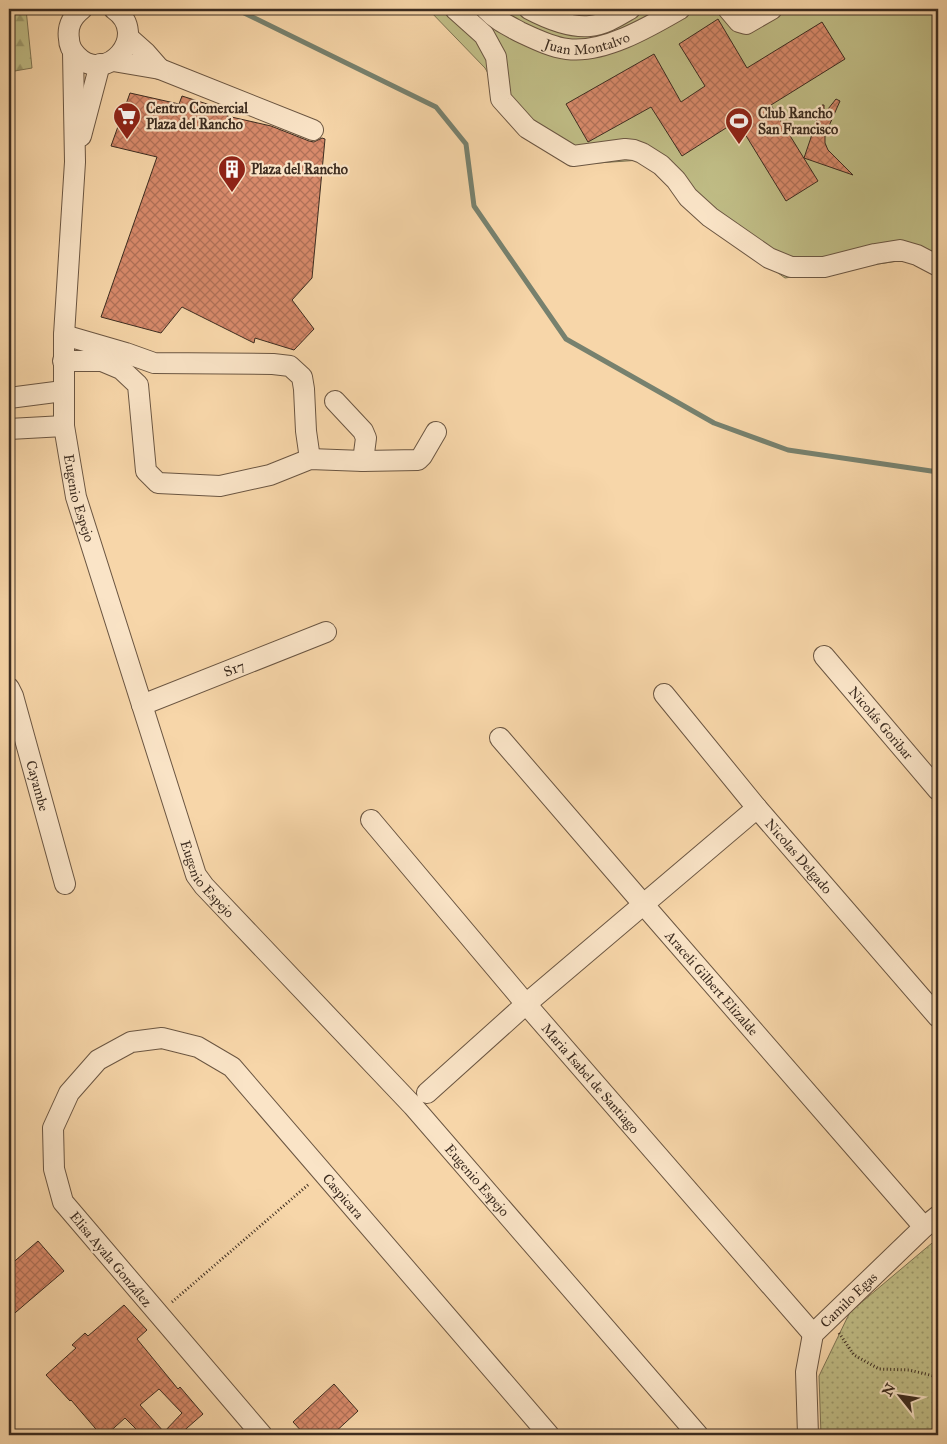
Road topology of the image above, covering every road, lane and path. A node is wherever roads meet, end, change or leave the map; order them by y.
1 (114, 9) edge
2 (455, 9) edge
3 (529, 9) edge
4 (630, 9) edge
5 (680, 9) edge
6 (728, 9) edge
7 (772, 9) edge
8 (494, 12) edge
9 (73, 13) edge
10 (128, 38) junction
11 (73, 52) junction
12 (106, 62) junction
13 (160, 69) junction
14 (313, 130) dead end
15 (75, 162) junction
16 (938, 266) edge
17 (64, 335) junction
18 (63, 361) junction
19 (154, 363) junction
20 (138, 385) junction
21 (63, 391) junction
22 (9, 398) edge
23 (335, 401) dead end
24 (64, 426) junction
25 (9, 429) edge
26 (436, 432) dead end
27 (310, 458) junction
28 (363, 461) junction
29 (326, 632) dead end
30 (824, 656) dead end
31 (9, 688) edge
32 (664, 694) dead end
33 (142, 705) junction
34 (500, 738) dead end
35 (938, 790) edge
36 (757, 808) junction
37 (372, 820) dead end
38 (65, 884) dead end
39 (644, 905) junction
40 (526, 1004) junction
41 (938, 1017) edge
42 (98, 1060) joint
43 (427, 1093) dead end
44 (323, 1172) junction
45 (931, 1222) edge
46 (158, 1314) junction
47 (829, 1318) junction
48 (813, 1334) junction
49 (938, 1377) edge
50 (262, 1435) edge
51 (549, 1435) edge
52 (698, 1435) edge
53 (808, 1435) edge

1 - 10 street
2 - 16 street
3 - 4 street, Juan Montalvo
5 - 8 street, Juan Montalvo
6 - 7 street
9 - 11 street, Eugenio Espejo
10 - 12 street
10 - 13 street
11 - 12 street
11 - 15 street, Eugenio Espejo
12 - 13 street
12 - 15 street, Eugenio Espejo
13 - 14 street
15 - 17 street, Eugenio Espejo
17 - 18 street, Eugenio Espejo
17 - 19 street
18 - 20 street
18 - 21 street, Eugenio Espejo
19 - 20 street
19 - 27 street
20 - 27 street
21 - 22 street
21 - 24 street, Eugenio Espejo
23 - 28 street
24 - 25 street
24 - 33 street, Eugenio Espejo
26 - 28 street
27 - 28 street
29 - 33 street, S17
30 - 35 street, Nicolás Goribar
31 - 38 street, Cayambe
32 - 36 street, Nicolas Delgado
33 - 52 street, Eugenio Espejo
34 - 39 street, Araceli Gilbert Elizalde
36 - 39 street
36 - 41 street, Nicolas Delgado
37 - 40 street, Maria Isabel de Santiago
39 - 40 street
39 - 45 street, Araceli Gilbert Elizalde
40 - 43 street
40 - 48 street, Maria Isabel de Santiago
42 - 44 street, Caspicara
42 - 46 street, Elisa Ayala González
44 - 46 path
44 - 51 street, Caspicara
45 - 47 street, Camilo Egas
46 - 50 street, Elisa Ayala González
47 - 48 street, Camilo Egas
47 - 49 path
48 - 53 street, Camilo Egas

